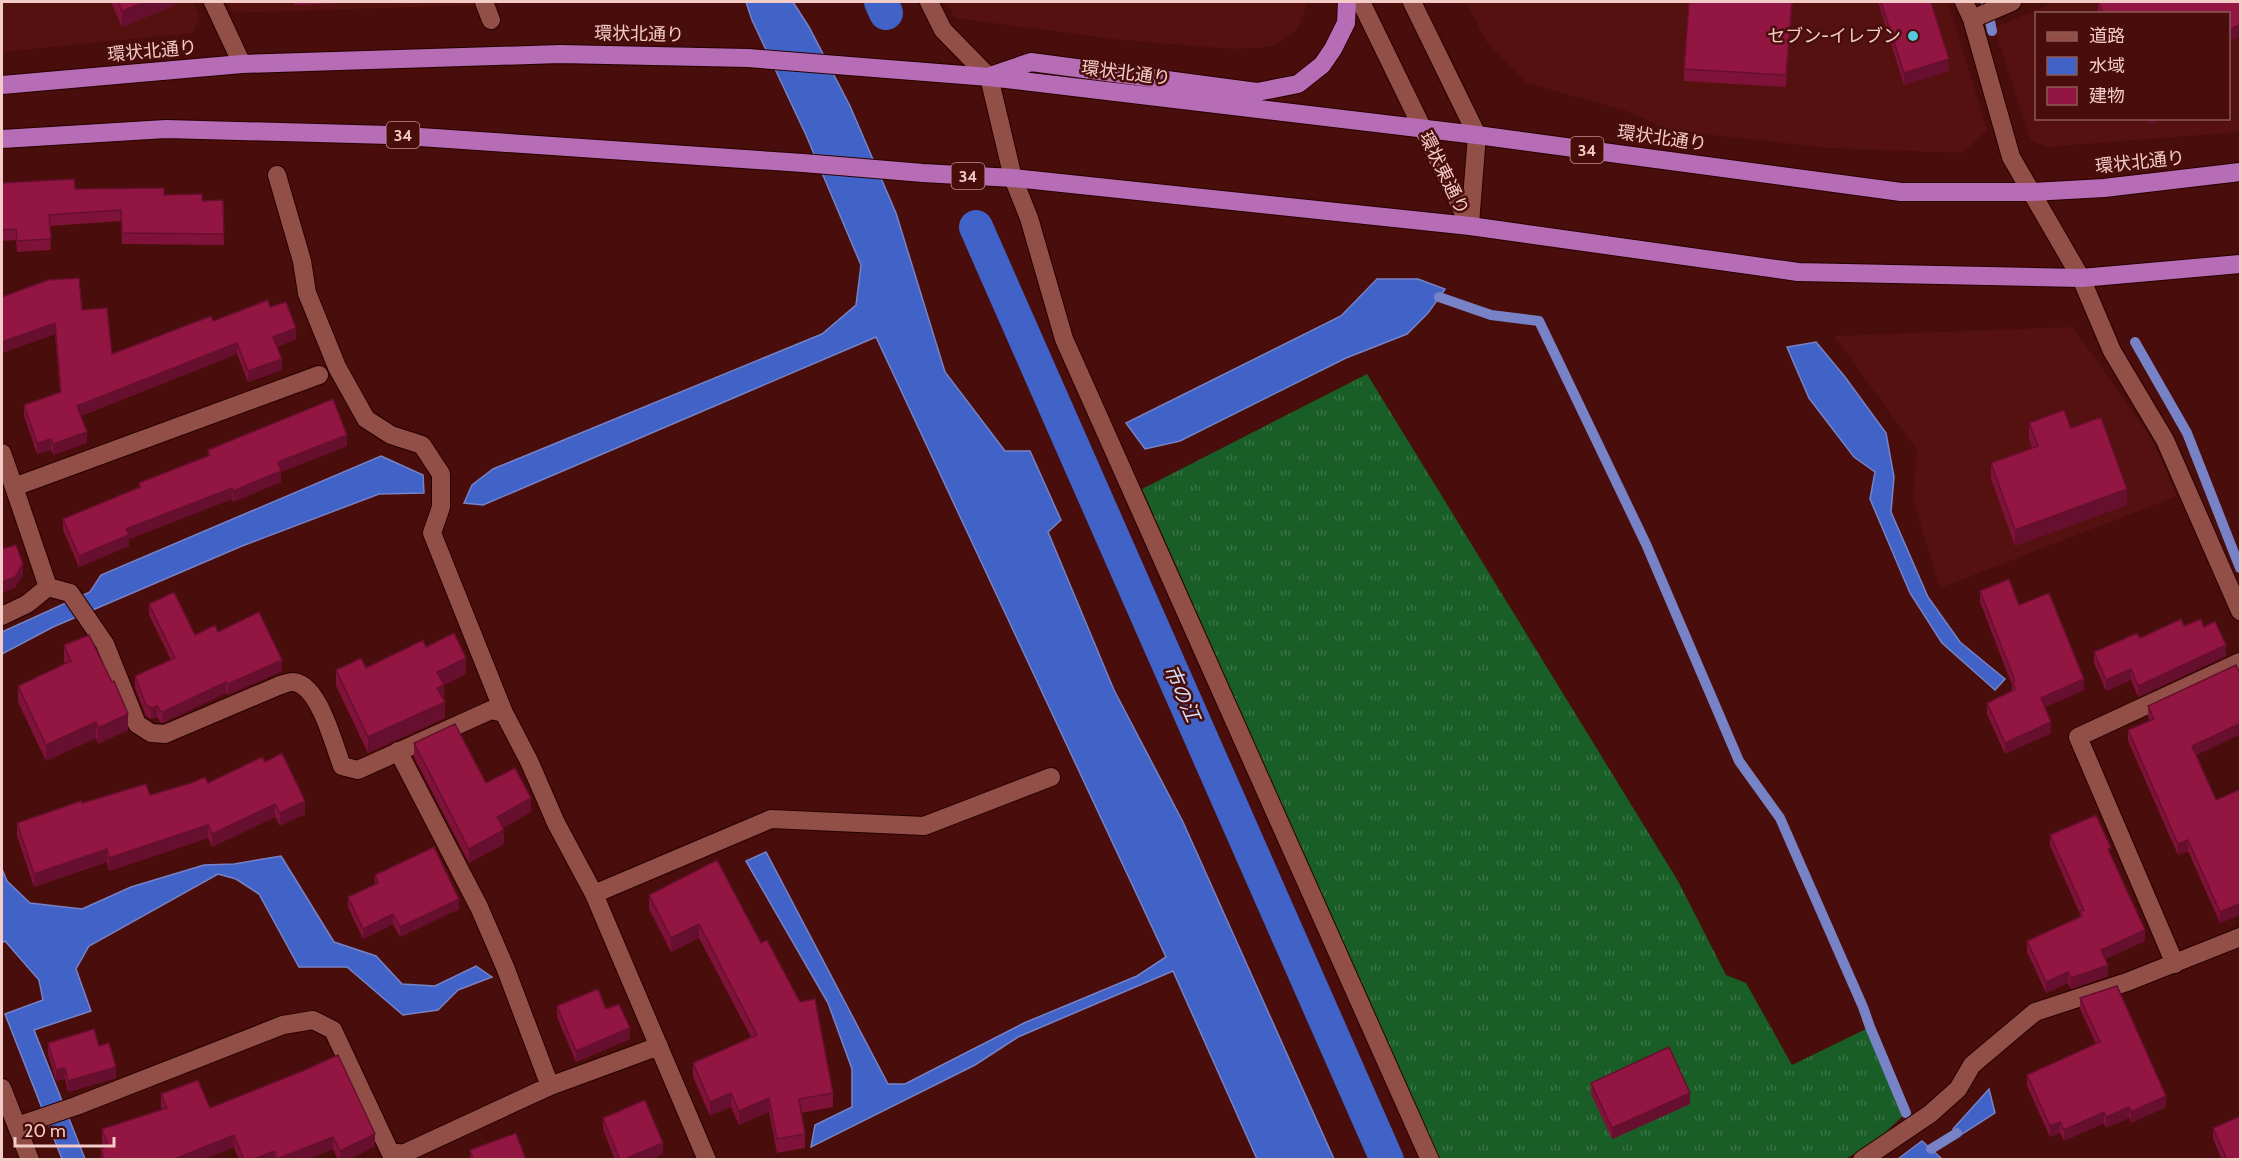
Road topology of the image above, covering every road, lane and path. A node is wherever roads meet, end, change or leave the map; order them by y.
1 (213, 2) edge
2 (484, 2) edge
3 (929, 2) edge
4 (1347, 2) edge
5 (1361, 2) edge
6 (1412, 2) edge
7 (1964, 2) edge
8 (2005, 4) edge
9 (1976, 17) junction
10 (491, 20) dead end
11 (242, 64) junction
12 (989, 77) junction
13 (2, 85) edge
14 (1421, 129) junction
15 (1477, 135) junction
16 (2, 139) edge
17 (2241, 172) edge
18 (277, 175) dead end
19 (1013, 178) junction
20 (2031, 192) junction
21 (1470, 226) junction
22 (2241, 264) edge
23 (2081, 278) junction
24 (319, 375) dead end
25 (2, 453) edge
26 (14, 487) junction
27 (48, 587) junction
28 (2236, 588) edge
29 (2241, 611) edge
30 (2, 616) edge
31 (2241, 662) edge
32 (504, 713) junction
33 (398, 751) junction
34 (1051, 777) dead end
35 (594, 894) junction
36 (2241, 937) edge
37 (2175, 964) junction
38 (659, 1046) junction
39 (550, 1086) junction
40 (2, 1088) edge
41 (25, 1123) junction
42 (30, 1160) edge
43 (707, 1160) edge
44 (1430, 1160) edge
45 (1862, 1160) edge

1 - 11 street
2 - 10 street
3 - 12 street
4 - 12 highway
5 - 14 street, 環状東通り
6 - 15 street
7 - 9 street
8 - 9 street
9 - 20 street
11 - 12 highway, 環状北通り / 34
11 - 13 highway, 環状北通り / 34
12 - 14 highway, 環状北通り / 34
12 - 19 street
14 - 15 highway, 環状北通り / 34
14 - 21 street, 環状東通り
15 - 20 highway, 環状北通り / 34
15 - 21 street, 環状東通り
16 - 19 highway, 34
17 - 20 highway, 環状北通り / 34
18 - 32 street
19 - 21 highway, 34
19 - 44 street
20 - 23 street
21 - 23 highway, 34
22 - 23 highway, 34
23 - 28 street
24 - 26 street
25 - 26 street
26 - 27 street
27 - 30 street
27 - 33 street
28 - 29 street
31 - 37 street
32 - 33 street
32 - 35 street
33 - 39 street
34 - 35 street
35 - 38 street
36 - 37 street
37 - 45 street
38 - 39 street
38 - 43 street
39 - 41 street
40 - 41 street
41 - 42 street

